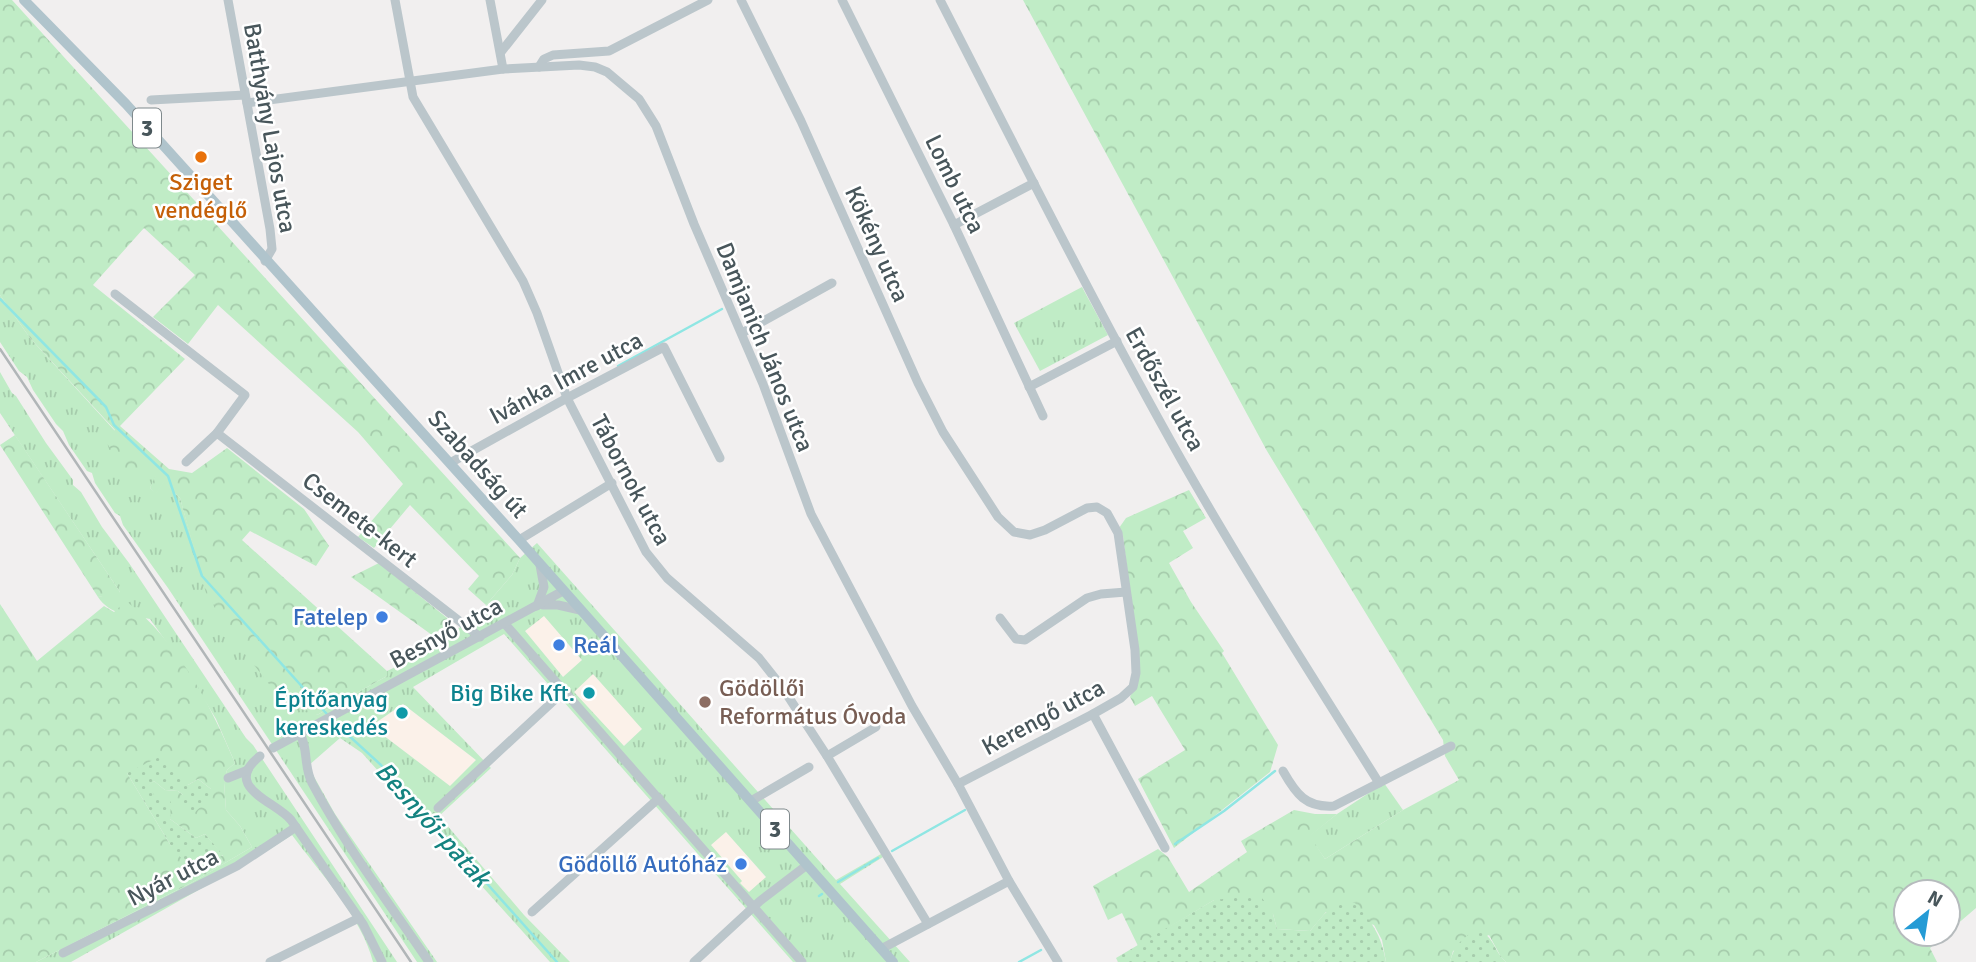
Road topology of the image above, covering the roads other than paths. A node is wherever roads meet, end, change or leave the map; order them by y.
1 (24, 0) edge
2 (228, 0) edge
3 (395, 0) edge
4 (490, 0) edge
5 (541, 0) edge
6 (708, 0) edge
7 (741, 0) edge
8 (842, 0) edge
9 (940, 0) edge
10 (501, 52) junction
11 (539, 67) junction
12 (503, 69) junction
13 (409, 82) junction
14 (246, 99) junction
15 (151, 100) dead end
16 (1034, 183) junction
17 (954, 225) junction
18 (265, 261) junction
19 (832, 283) dead end
20 (115, 294) dead end
21 (742, 333) junction
22 (1117, 341) junction
23 (1029, 387) junction
24 (567, 398) junction
25 (1043, 416) dead end
26 (217, 433) junction
27 (720, 458) dead end
28 (186, 461) dead end
29 (450, 463) junction
30 (612, 484) junction
31 (986, 498) joint
32 (519, 540) junction
33 (540, 565) junction
34 (563, 591) junction
35 (1126, 592) junction
36 (537, 606) junction
37 (580, 610) junction
38 (1000, 618) dead end
39 (505, 624) junction
40 (480, 637) junction
41 (563, 692) junction
42 (1093, 714) junction
43 (876, 727) dead end
44 (299, 733) junction
45 (1451, 746) dead end
46 (273, 748) dead end
47 (260, 756) dead end
48 (827, 756) junction
49 (808, 767) dead end
50 (248, 770) junction
51 (1283, 771) dead end
52 (228, 778) dead end
53 (1379, 783) junction
54 (958, 784) junction
55 (659, 798) junction
56 (751, 801) junction
57 (438, 808) dead end
58 (296, 827) junction
59 (1165, 848) dead end
60 (807, 865) junction
61 (1009, 881) junction
62 (755, 908) junction
63 (531, 912) dead end
64 (359, 918) junction
65 (928, 924) junction
66 (881, 948) junction
67 (63, 953) dead end
68 (270, 962) edge
69 (382, 962) edge
70 (429, 962) edge
71 (694, 962) edge
72 (802, 962) edge
73 (893, 962) edge
74 (1058, 962) edge

1 - 18 main road, Szabadság út / 3
2 - 14 street, Batthyány Lajos utca
3 - 13 street, Tábornok utca
4 - 10 street
5 - 10 street
6 - 11 street
7 - 31 street, Kökény utca
8 - 17 street, Lomb utca
9 - 16 street, Erdőszél utca
10 - 12 street
11 - 12 street, Damjanich János utca
11 - 21 street, Damjanich János utca
12 - 13 street, Damjanich János utca
13 - 14 street, Damjanich János utca
13 - 24 street, Tábornok utca
14 - 15 street, Damjanich János utca
14 - 18 street, Batthyány Lajos utca
16 - 17 street
16 - 22 street, Erdőszél utca
17 - 23 street, Lomb utca
18 - 29 main road, Szabadság út / 3
19 - 21 street
20 - 26 street
21 - 54 street, Damjanich János utca
22 - 23 street
22 - 53 street, Erdőszél utca
23 - 25 street, Lomb utca
24 - 27 street, Ivánka Imre utca
24 - 29 street, Ivánka Imre utca
24 - 30 street, Tábornok utca
26 - 28 street
26 - 40 street, Csemete-kert
29 - 32 main road, Szabadság út / 3
30 - 32 street
30 - 48 street, Tábornok utca
31 - 35 street, Kerengő utca
32 - 33 main road, Szabadság út / 3
33 - 34 main road, Szabadság út / 3
33 - 36 street
34 - 36 street, Besnyő utca
34 - 37 main road, Szabadság út / 3
35 - 38 street
35 - 42 street, Kerengő utca
36 - 37 street
36 - 39 street, Besnyő utca
37 - 56 main road, Szabadság út / 3
39 - 40 street, Besnyő utca
39 - 41 street
40 - 44 street, Besnyő utca
41 - 55 street
41 - 57 street
42 - 54 street, Kerengő utca
42 - 59 street
43 - 48 street
44 - 46 street, Besnyő utca
44 - 70 street
45 - 53 street
47 - 50 street
48 - 65 street, Tábornok utca
49 - 56 street
50 - 52 street
50 - 58 street
51 - 53 street
54 - 61 street, Damjanich János utca
55 - 62 street
55 - 63 street
56 - 60 main road, Szabadság út / 3
58 - 64 street
58 - 67 street, Nyár utca
60 - 62 street
60 - 66 main road, Szabadság út / 3
61 - 65 street
61 - 74 street, Damjanich János utca
62 - 71 street
62 - 72 street
64 - 68 street
64 - 69 street
65 - 66 street
66 - 73 main road, Szabadság út / 3

